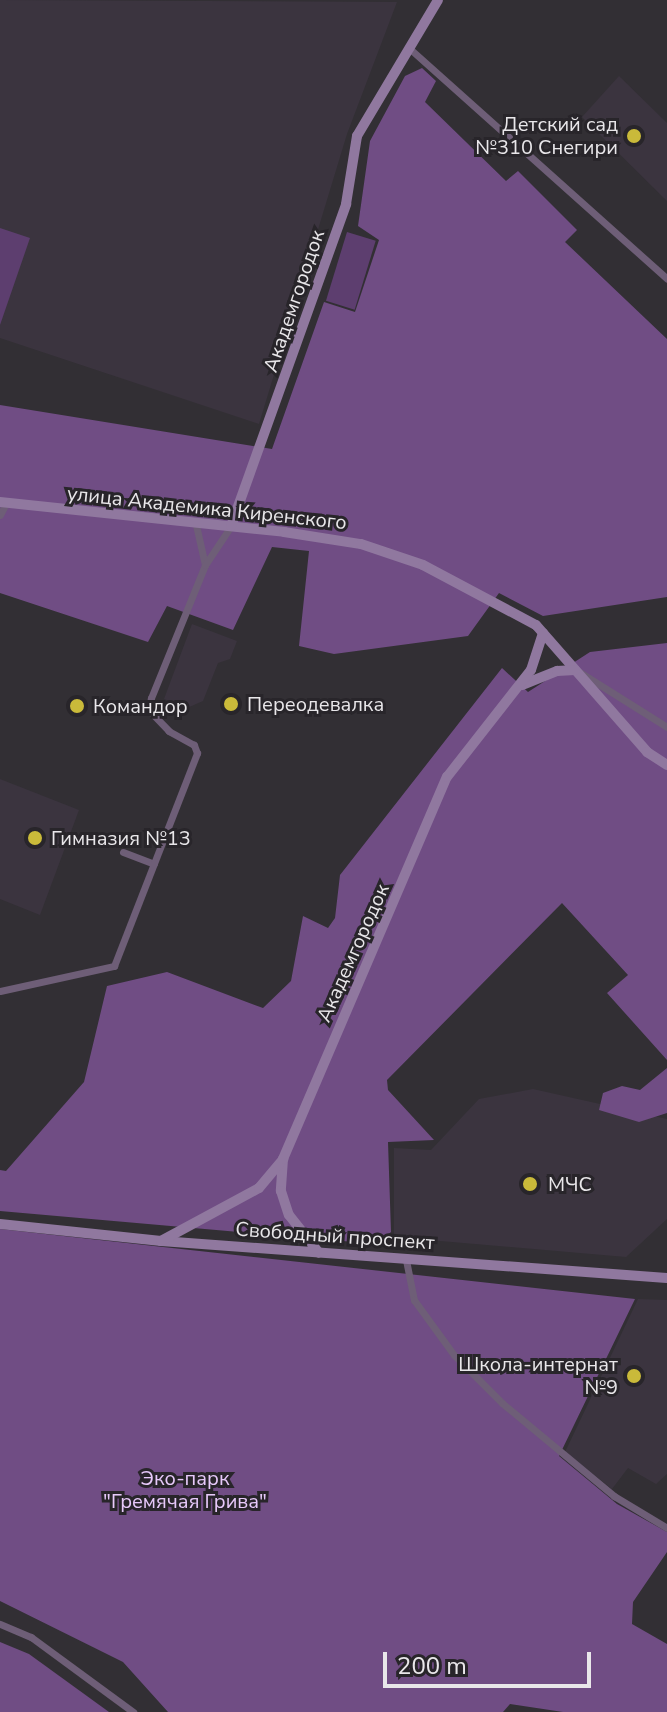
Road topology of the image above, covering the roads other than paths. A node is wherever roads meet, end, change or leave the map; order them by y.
1 (438, 0) edge
2 (409, 48) junction
3 (667, 279) edge
4 (3, 502) edge
5 (0, 515) edge
6 (196, 525) junction
7 (231, 526) junction
8 (205, 565) junction
9 (543, 633) junction
10 (575, 670) junction
11 (517, 688) junction
12 (667, 727) edge
13 (667, 765) edge
14 (123, 852) dead end
15 (154, 864) junction
16 (0, 991) edge
17 (283, 1159) junction
18 (0, 1224) edge
19 (161, 1241) junction
20 (319, 1253) junction
21 (406, 1260) junction
22 (667, 1278) edge
23 (667, 1528) edge
24 (0, 1624) edge
25 (133, 1712) edge

1 - 2 main road, Академгородок
2 - 3 street
2 - 7 main road, Академгородок
4 - 5 street
4 - 6 main road, улица Академика Киренского
6 - 7 main road, улица Академика Киренского
6 - 8 street
7 - 8 street, Академгородок
7 - 9 main road, улица Академика Киренского
8 - 15 street, Академгородок
9 - 10 main road, улица Академика Киренского
9 - 11 main road, Академгородок
10 - 11 main road
10 - 12 street
10 - 13 main road, улица Академика Киренского
11 - 17 main road, Академгородок
14 - 15 street
15 - 16 street, Академгородок
17 - 19 main road
17 - 20 main road
18 - 19 main road, Свободный проспект
19 - 20 main road, Свободный проспект
20 - 21 main road, Свободный проспект
21 - 22 main road, Свободный проспект
21 - 23 street
24 - 25 street

